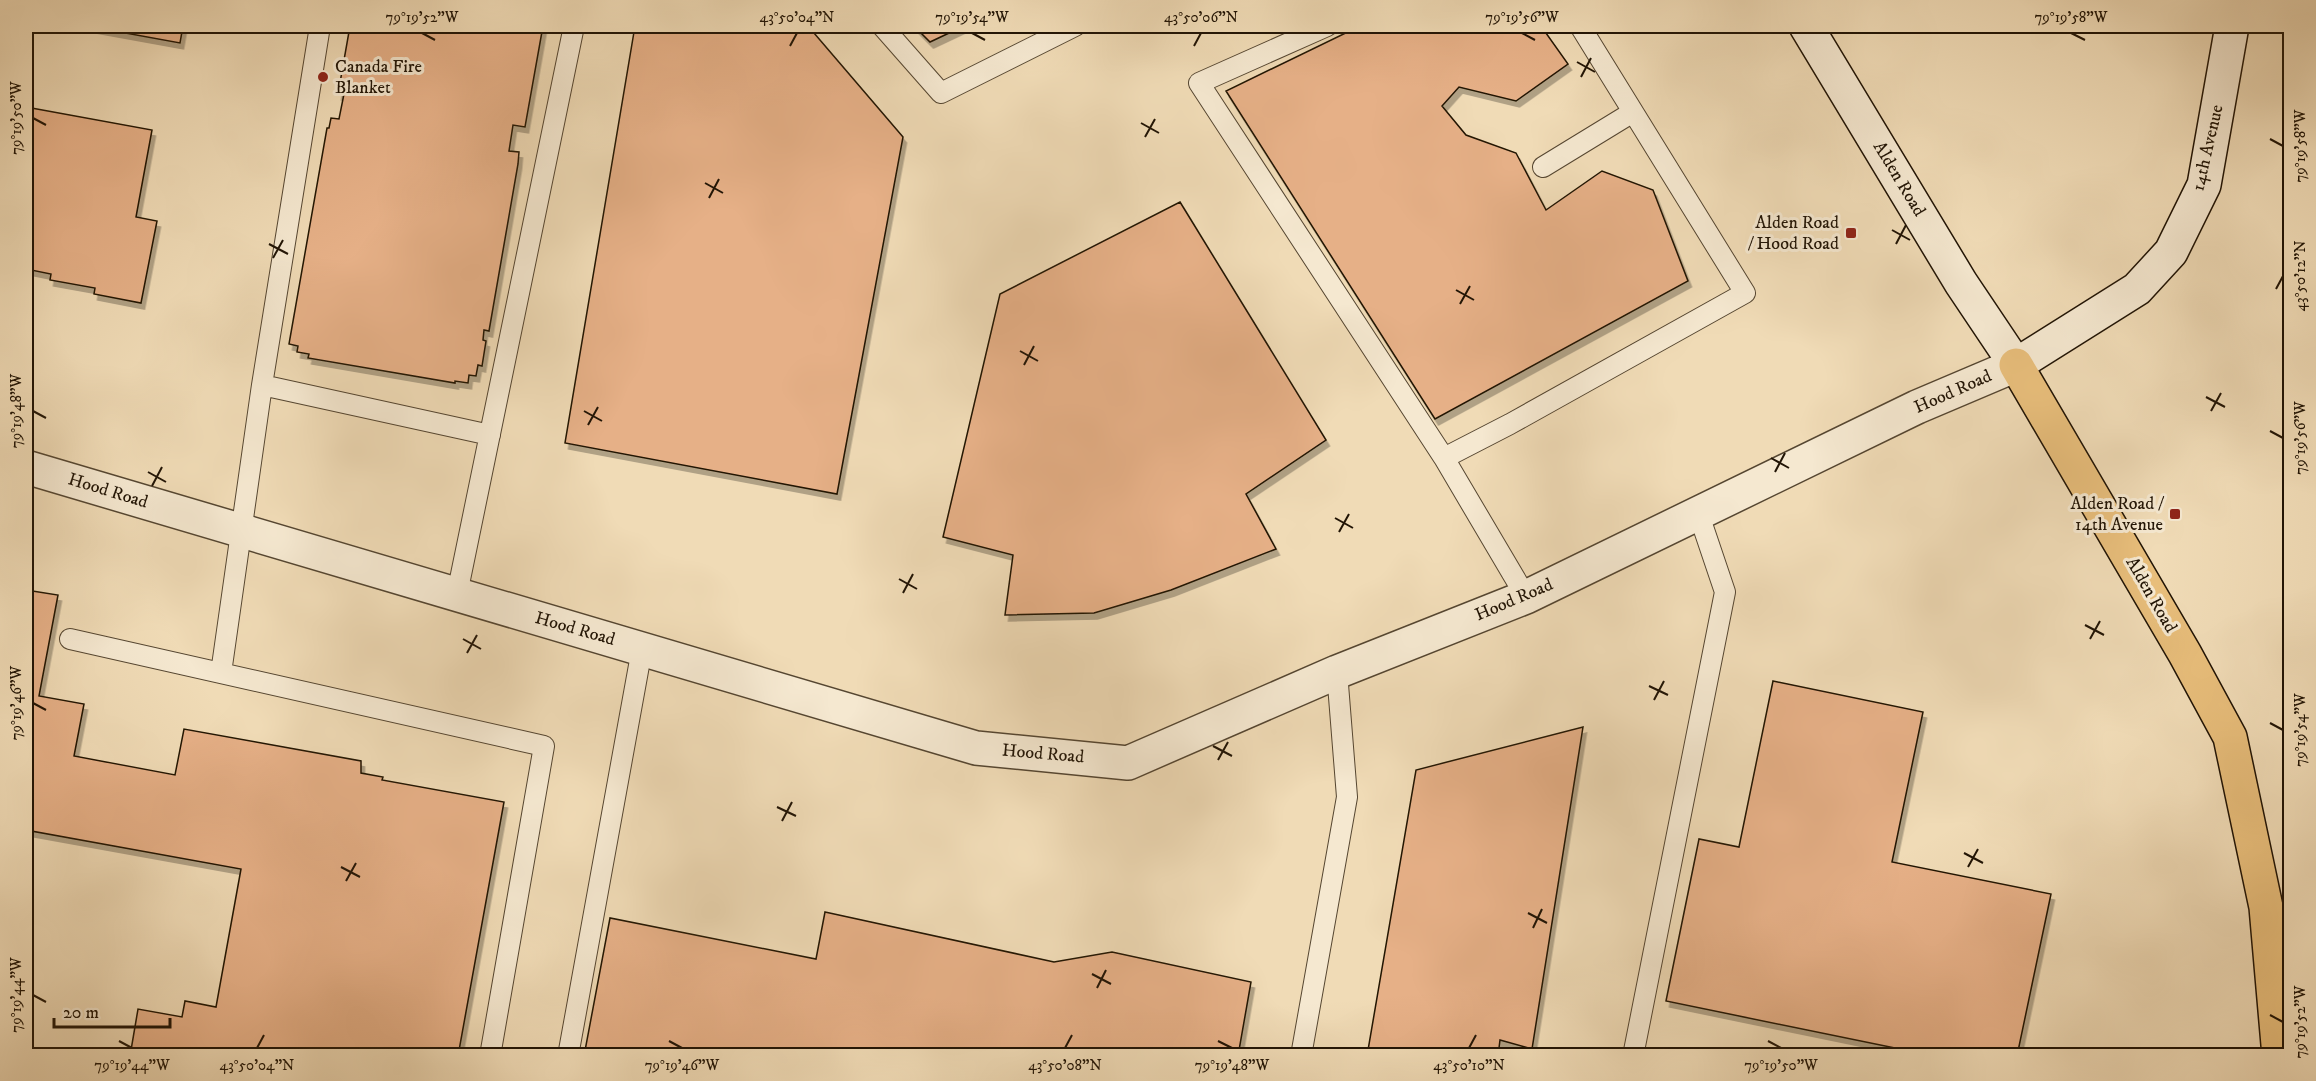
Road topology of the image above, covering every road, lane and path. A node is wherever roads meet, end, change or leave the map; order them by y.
1 (320, 26) edge
2 (574, 26) edge
3 (882, 26) edge
4 (1075, 26) edge
5 (1327, 26) edge
6 (1580, 26) edge
7 (1806, 26) edge
8 (2232, 26) edge
9 (1633, 112) junction
10 (1543, 167) dead end
11 (2016, 365) junction
12 (262, 385) junction
13 (490, 435) junction
14 (1444, 458) junction
15 (26, 466) edge
16 (1698, 512) junction
17 (242, 531) junction
18 (457, 594) junction
19 (1526, 597) junction
20 (70, 639) dead end
21 (642, 649) junction
22 (1337, 672) junction
23 (221, 673) junction
24 (490, 1056) edge
25 (568, 1056) edge
26 (1301, 1056) edge
27 (1633, 1056) edge
28 (2279, 1056) edge

1 - 12 lane
2 - 13 lane
3 - 4 lane
5 - 14 lane
6 - 9 lane
7 - 11 street, Alden Road
8 - 11 street, 14th Avenue
9 - 10 lane
9 - 14 lane
11 - 16 street, Hood Road
11 - 28 main road, Alden Road
12 - 13 lane
12 - 17 lane
13 - 18 lane
14 - 19 lane
15 - 17 street, Hood Road
16 - 19 street, Hood Road
16 - 27 lane
17 - 18 street, Hood Road
17 - 23 lane
18 - 21 street, Hood Road
19 - 22 street, Hood Road
20 - 23 lane
21 - 22 street, Hood Road
21 - 25 lane
22 - 26 lane
23 - 24 lane

